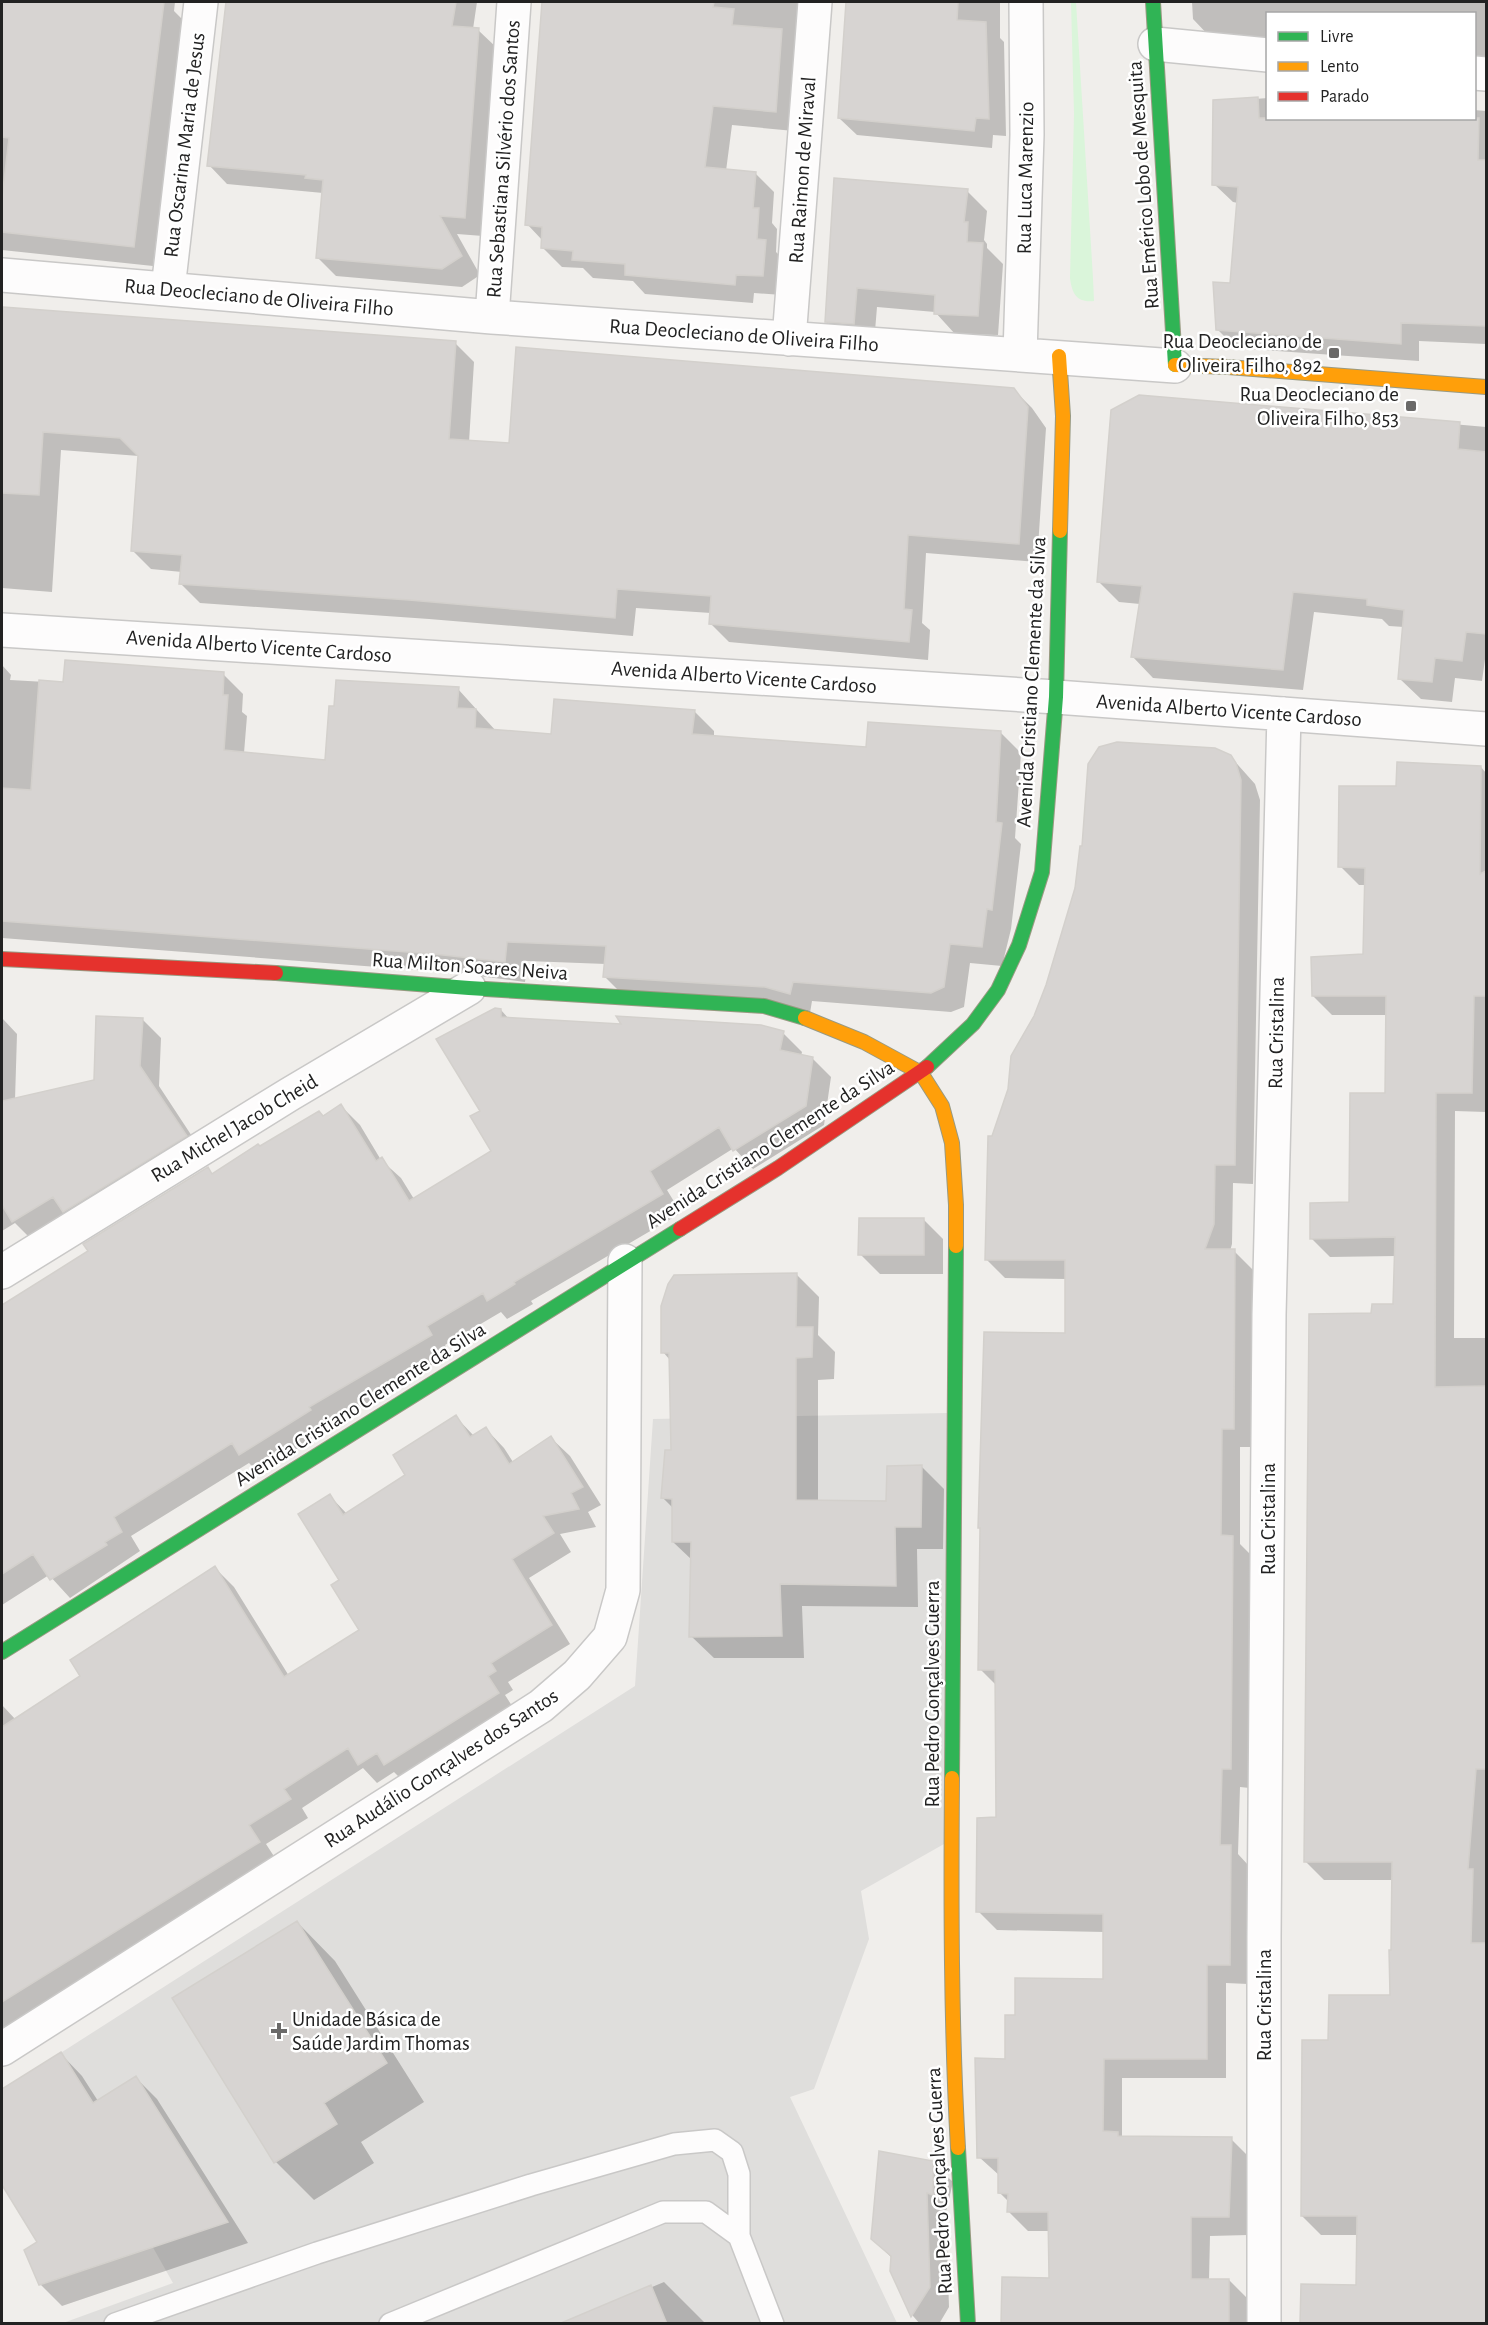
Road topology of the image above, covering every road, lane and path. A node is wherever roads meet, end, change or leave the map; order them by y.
1 (201, 2) edge
2 (514, 2) edge
3 (815, 2) edge
4 (1026, 2) edge
5 (1154, 2) edge
6 (1155, 44) junction
7 (1266, 55) edge
8 (2, 275) edge
9 (168, 289) junction
10 (492, 317) junction
11 (789, 339) junction
12 (1020, 354) junction
13 (1059, 356) junction
14 (1175, 366) junction
15 (1486, 387) edge
16 (2, 630) edge
17 (1056, 698) junction
18 (1284, 714) junction
19 (1486, 729) edge
20 (2, 959) edge
21 (469, 988) junction
22 (921, 1073) junction
23 (625, 1261) junction
24 (2, 1272) edge
25 (2, 1652) edge
26 (2, 2049) edge
27 (739, 2236) junction
28 (116, 2324) edge
29 (390, 2324) edge
30 (773, 2324) edge
31 (968, 2324) edge
32 (1264, 2324) edge

1 - 9 street, Rua Oscarina Maria de Jesus
2 - 10 street, Rua Sebastiana Silvério dos Santos
3 - 11 street, Rua Raimon de Miraval
4 - 12 street, Rua Luca Marenzio
5 - 6 street, Rua Emérico Lobo de Mesquita
6 - 7 street
6 - 14 street, Rua Emérico Lobo de Mesquita
8 - 9 street, Rua Deocleciano de Oliveira Filho
9 - 10 street, Rua Deocleciano de Oliveira Filho
10 - 11 street, Rua Deocleciano de Oliveira Filho
11 - 12 street, Rua Deocleciano de Oliveira Filho
12 - 13 street, Rua Deocleciano de Oliveira Filho
13 - 14 street, Rua Deocleciano de Oliveira Filho
13 - 17 street, Avenida Cristiano Clemente da Silva
14 - 15 street, Rua Deocleciano de Oliveira Filho
16 - 17 street, Avenida Alberto Vicente Cardoso
17 - 18 street, Avenida Alberto Vicente Cardoso
17 - 22 street, Avenida Cristiano Clemente da Silva
18 - 19 street, Avenida Alberto Vicente Cardoso
18 - 32 street, Rua Cristalina
20 - 21 street, Rua Milton Soares Neiva
21 - 22 street, Rua Milton Soares Neiva
21 - 24 street, Rua Michel Jacob Cheid
22 - 23 street, Avenida Cristiano Clemente da Silva
22 - 31 street, Rua Pedro Gonçalves Guerra
23 - 25 street, Avenida Cristiano Clemente da Silva
23 - 26 street, Rua Audálio Gonçalves dos Santos
27 - 28 lane
27 - 29 lane
27 - 30 lane

